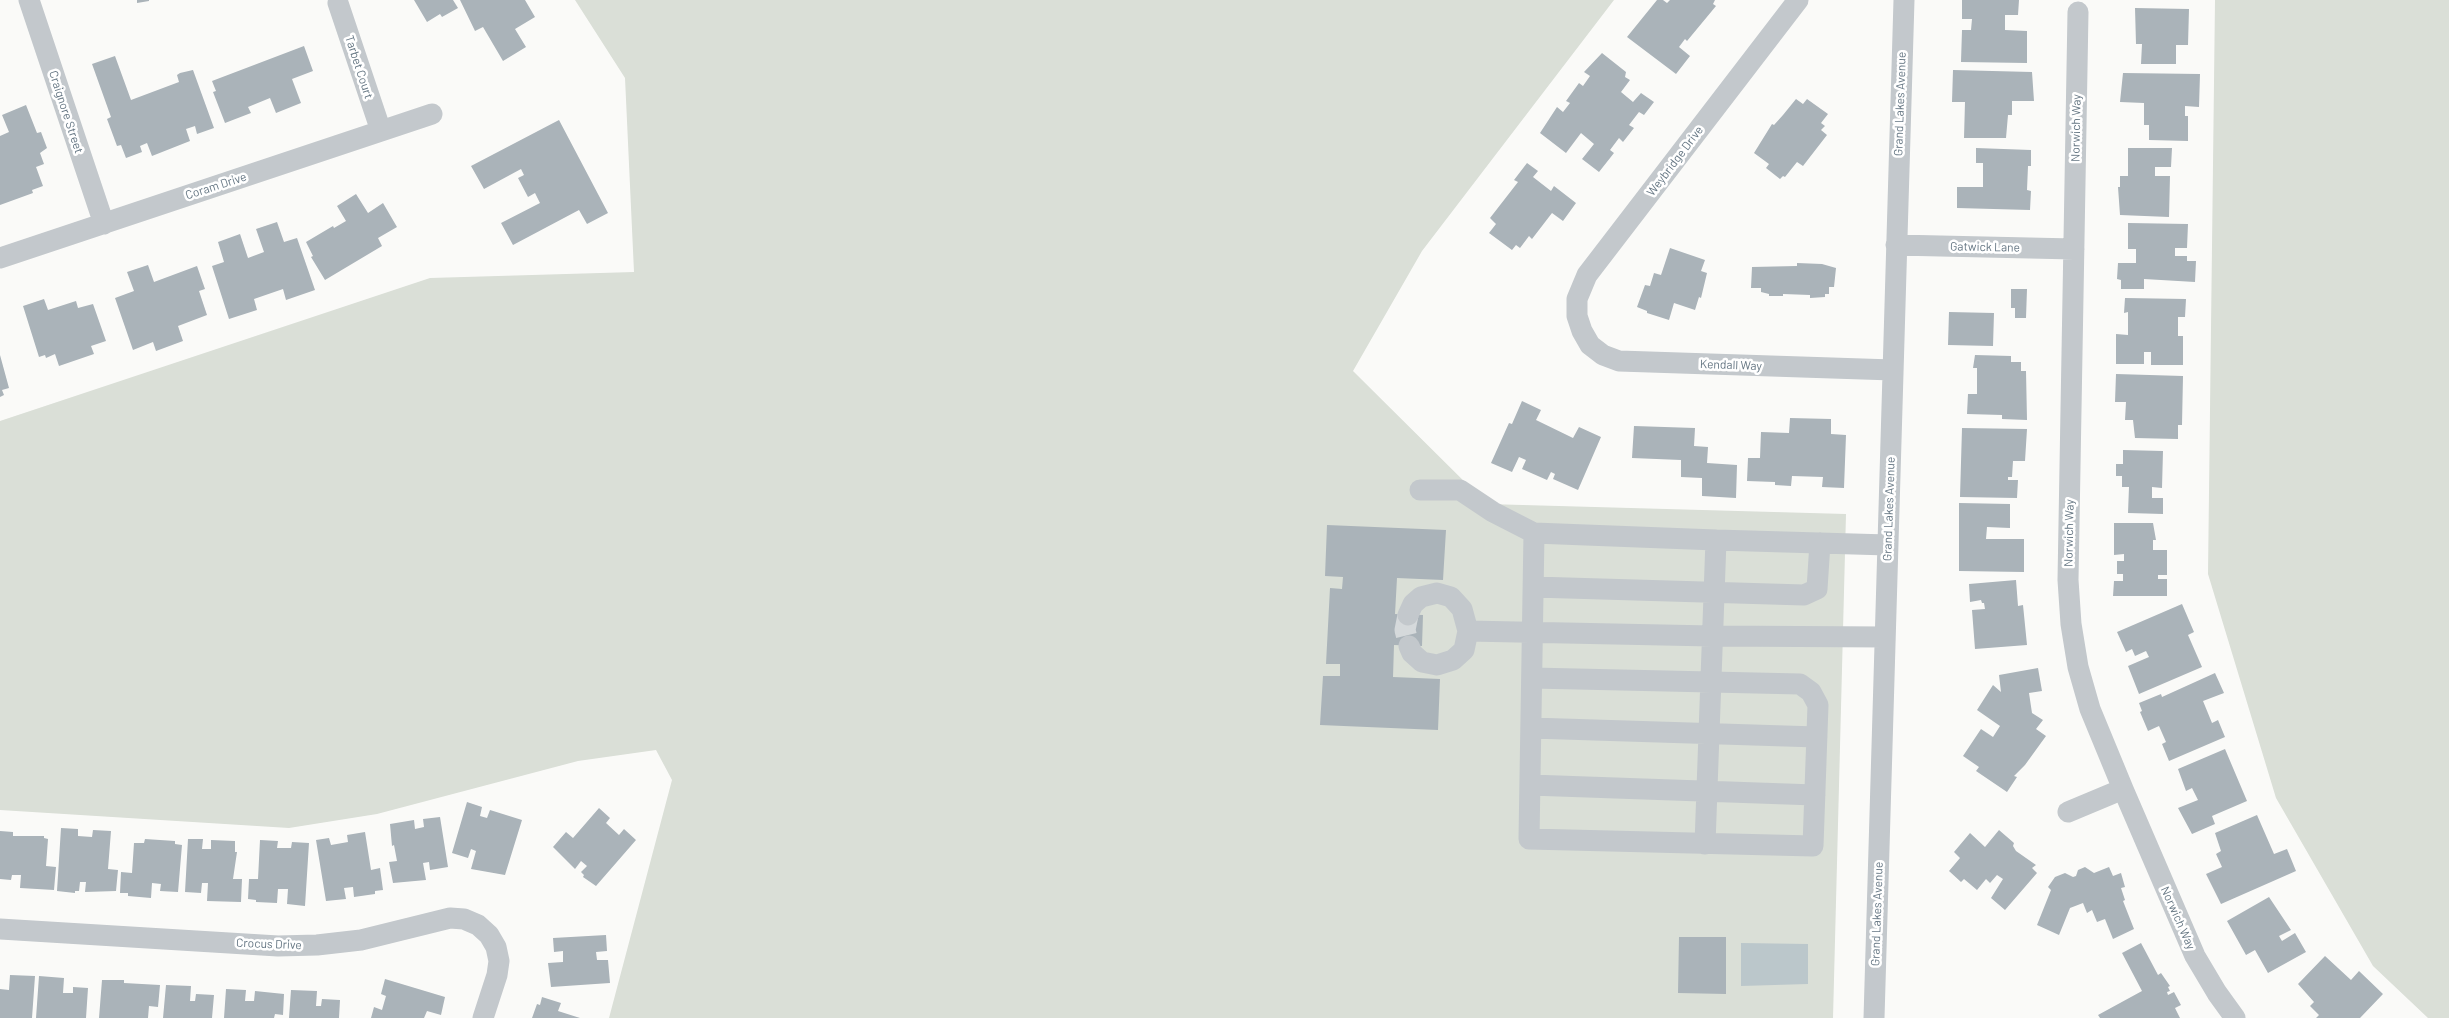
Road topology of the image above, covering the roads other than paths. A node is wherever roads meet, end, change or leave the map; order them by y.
1 (29, 0) edge
2 (1798, 0) edge
3 (1904, 0) edge
4 (338, 3) dead end
5 (2078, 12) dead end
6 (432, 114) dead end
7 (381, 131) junction
8 (104, 224) junction
9 (1896, 245) junction
10 (2074, 249) junction
11 (0, 258) edge
12 (1582, 332) joint
13 (1892, 370) junction
14 (1420, 490) dead end
15 (1534, 533) junction
16 (1716, 540) junction
17 (1820, 543) junction
18 (1888, 545) junction
19 (1534, 587) junction
20 (1714, 593) junction
21 (1408, 614) tunnel mouth
22 (1468, 631) junction
23 (1533, 632) junction
24 (1712, 636) junction
25 (1885, 637) junction
26 (1409, 646) tunnel mouth
27 (1532, 678) junction
28 (1712, 682) junction
29 (1531, 728) junction
30 (1710, 734) junction
31 (1817, 737) junction
32 (1530, 785) junction
33 (2123, 789) junction
34 (1708, 792) junction
35 (1814, 796) junction
36 (2068, 812) dead end
37 (1705, 844) junction
38 (0, 929) edge
39 (483, 1018) edge
40 (1874, 1018) edge
41 (2235, 1018) edge

1 - 8 street, Craignore Street
2 - 12 street, Weybridge Drive
3 - 9 street, Grand Lakes Avenue
4 - 7 street, Tarbet Court
5 - 10 street, Norwich Way
6 - 7 street, Coram Drive
7 - 8 street, Coram Drive
8 - 11 street, Coram Drive
9 - 10 street, Gatwick Lane
9 - 13 street, Grand Lakes Avenue
10 - 33 street, Norwich Way
12 - 13 street, Kendall Way
13 - 18 street, Grand Lakes Avenue
14 - 15 street
15 - 16 street
15 - 19 street
16 - 17 street
16 - 20 street
17 - 18 street
17 - 20 street
18 - 25 street, Grand Lakes Avenue
19 - 20 street
19 - 23 street
20 - 24 street
21 - 22 street
22 - 23 street
22 - 26 street
23 - 24 street
23 - 27 street
24 - 25 street
24 - 28 street
25 - 40 street, Grand Lakes Avenue
27 - 28 street
27 - 29 street
28 - 30 street
28 - 31 street
29 - 30 street
29 - 32 street
30 - 31 street
30 - 34 street
31 - 35 street
32 - 34 street
32 - 37 street
33 - 36 street
33 - 41 street, Norwich Way
34 - 35 street
34 - 37 street
35 - 37 street
38 - 39 street, Crocus Drive

